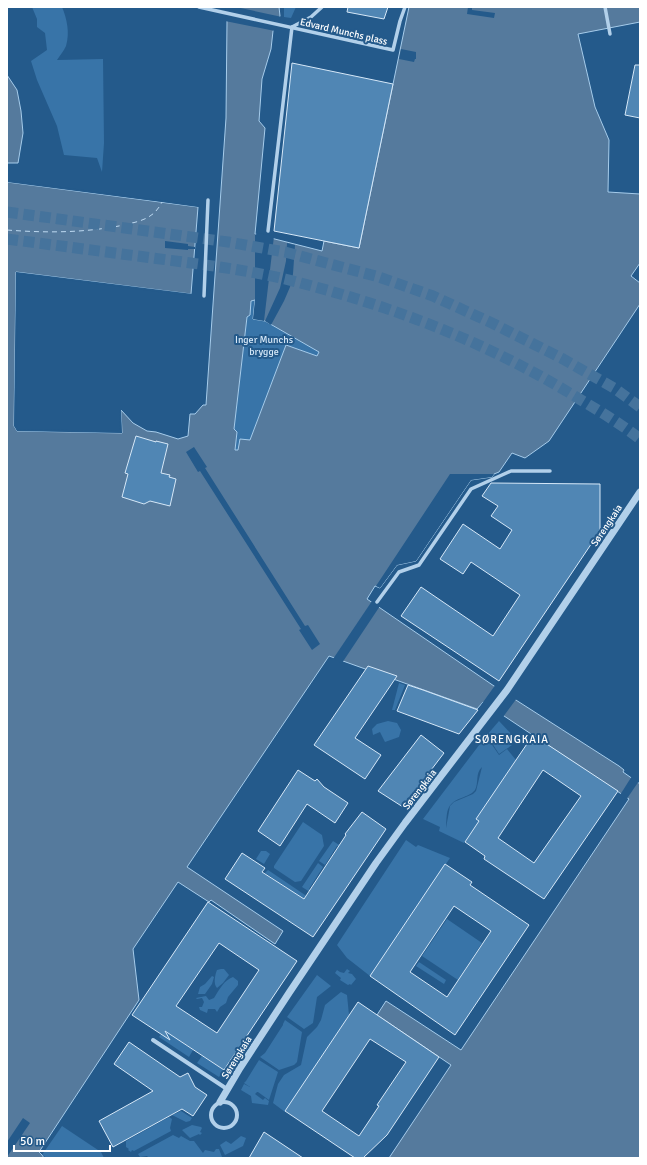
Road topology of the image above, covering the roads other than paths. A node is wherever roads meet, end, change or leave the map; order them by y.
1 (199, 7) edge
2 (322, 7) edge
3 (405, 7) edge
4 (605, 7) edge
5 (292, 27) junction
6 (610, 34) dead end
7 (208, 200) dead end
8 (268, 231) dead end
9 (204, 296) dead end
10 (550, 471) dead end
11 (640, 492) edge
12 (377, 602) dead end
13 (153, 1040) dead end
14 (227, 1089) junction
15 (220, 1102) junction

1 - 5 street, Edvard Munchs plass
2 - 5 street
3 - 5 street, Edvard Munchs plass
4 - 6 street
5 - 8 street
7 - 9 street
10 - 12 street
11 - 14 street, Sørengkaia
13 - 14 street
14 - 15 street, Sørengkaia
15 - 15 street, Sørengkaia

